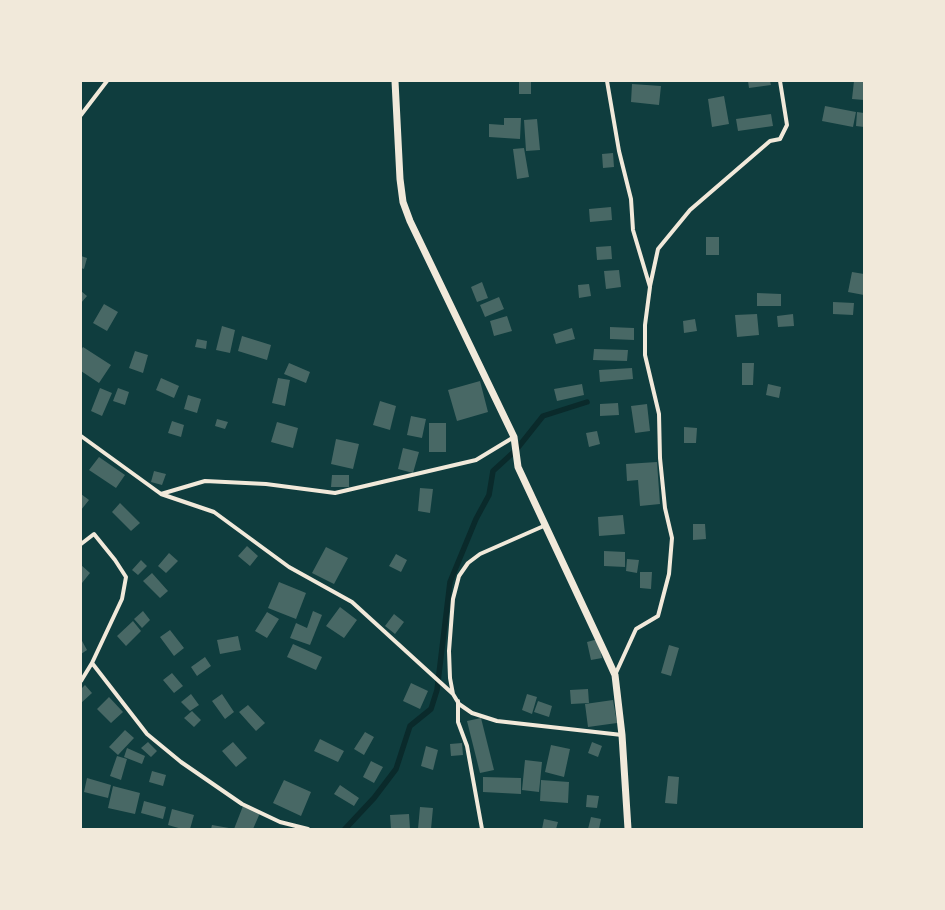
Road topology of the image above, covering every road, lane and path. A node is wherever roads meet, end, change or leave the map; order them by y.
1 (107, 81) edge
2 (395, 81) edge
3 (607, 81) edge
4 (780, 81) edge
5 (81, 115) edge
6 (650, 286) junction
7 (81, 436) edge
8 (514, 437) junction
9 (161, 494) junction
10 (546, 525) junction
11 (81, 544) edge
12 (92, 663) junction
13 (615, 675) junction
14 (81, 681) edge
15 (453, 694) junction
16 (458, 701) junction
17 (622, 735) junction
18 (308, 829) edge
19 (482, 829) edge
20 (628, 829) edge

1 - 5 street
2 - 8 street
3 - 6 street
4 - 6 street
6 - 13 street
7 - 9 street
8 - 9 street
8 - 10 street
9 - 15 street
10 - 13 street
10 - 15 street
11 - 12 street
12 - 14 street
12 - 18 street
13 - 17 street
15 - 16 street
16 - 17 street
16 - 19 street
17 - 20 street

